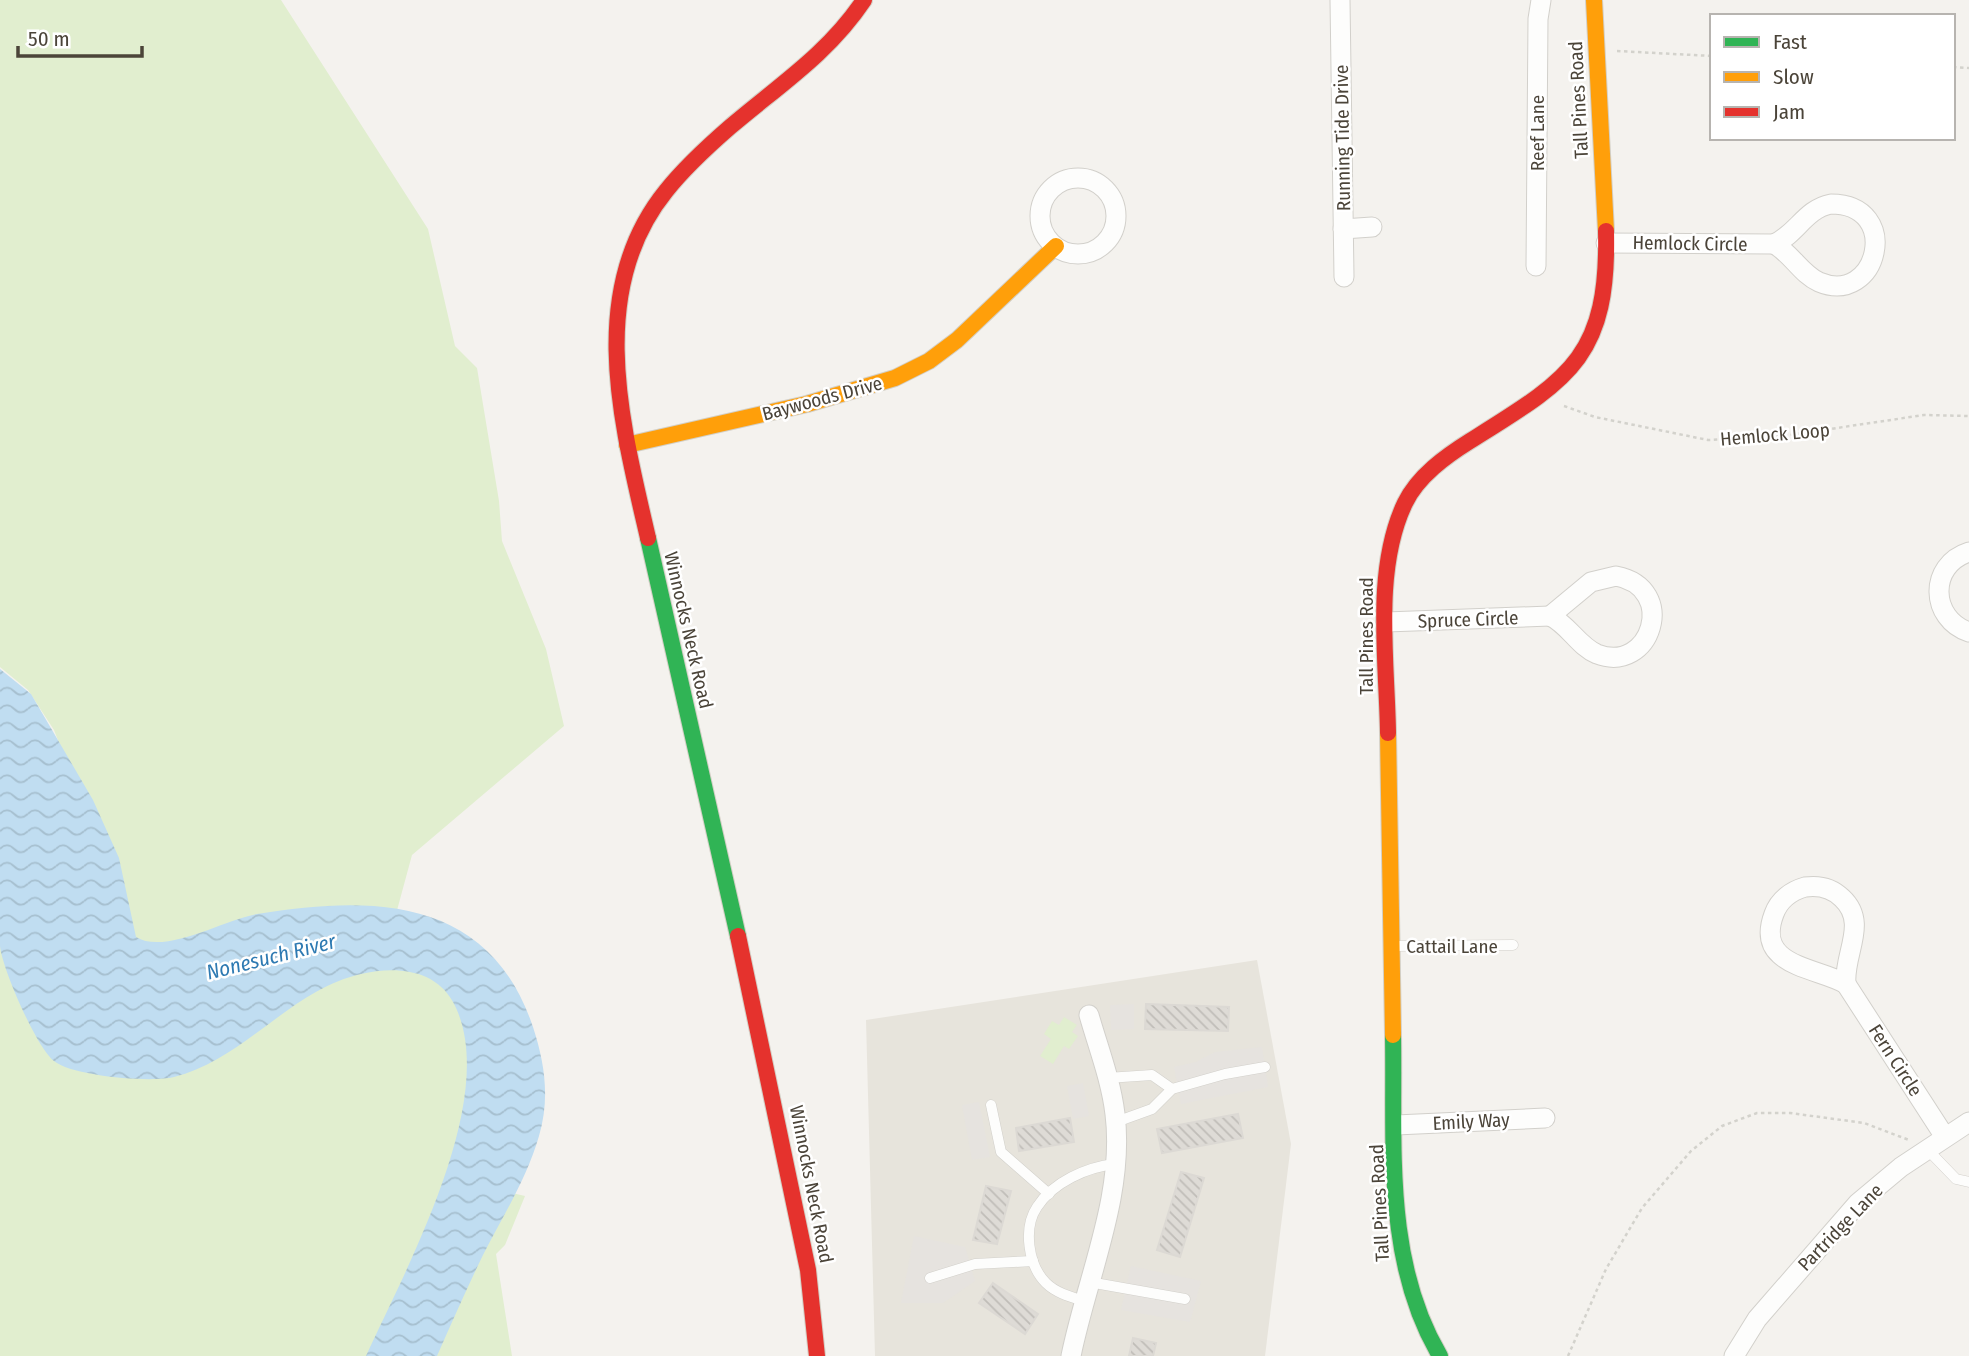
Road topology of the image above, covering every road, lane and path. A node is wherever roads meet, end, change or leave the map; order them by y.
1 (864, 0) edge
2 (1340, 0) edge
3 (1541, 0) edge
4 (1594, 0) edge
5 (1597, 51) junction
6 (1710, 56) edge
7 (1557, 222) dead end
8 (1537, 223) junction
9 (1372, 227) dead end
10 (1343, 229) junction
11 (1606, 243) junction
12 (1774, 244) junction
13 (1056, 246) dead end
14 (1536, 265) dead end
15 (1344, 277) dead end
16 (1548, 393) junction
17 (1969, 416) edge
18 (627, 445) junction
19 (1969, 552) edge
20 (1550, 616) junction
21 (1386, 622) junction
22 (1969, 632) edge
23 (1513, 945) dead end
24 (1391, 946) junction
25 (1846, 984) junction
26 (1089, 1015) dead end
27 (1265, 1067) dead end
28 (1107, 1078) junction
29 (1172, 1089) junction
30 (991, 1105) dead end
31 (1545, 1118) dead end
32 (1116, 1122) junction
33 (1969, 1122) edge
34 (1396, 1125) junction
35 (1945, 1137) junction
36 (1927, 1149) junction
37 (1115, 1164) junction
38 (1969, 1182) edge
39 (1049, 1194) junction
40 (1033, 1261) junction
41 (930, 1278) dead end
42 (1087, 1292) junction
43 (1185, 1299) dead end
44 (817, 1356) edge
45 (1072, 1356) edge
46 (1440, 1356) edge
47 (1568, 1356) edge
48 (1734, 1356) edge

1 - 18 street, Winnocks Neck Road
2 - 10 street, Running Tide Drive
3 - 8 street, Reef Lane
4 - 5 street, Tall Pines Road
5 - 6 path
5 - 11 street, Tall Pines Road
7 - 8 street
8 - 14 street, Reef Lane
9 - 10 street
10 - 15 street, Running Tide Drive
11 - 12 street, Hemlock Circle
11 - 16 street, Tall Pines Road
12 - 12 street, Hemlock Circle
13 - 18 street, Baywoods Drive
16 - 17 path, Hemlock Loop
16 - 21 street, Tall Pines Road
18 - 44 street, Winnocks Neck Road
19 - 22 street
20 - 20 street
20 - 21 street, Spruce Circle
21 - 24 street, Tall Pines Road
23 - 24 lane, Cattail Lane
24 - 34 street, Tall Pines Road
25 - 25 street
25 - 35 street, Fern Circle
26 - 28 street
27 - 29 lane
28 - 29 lane
28 - 32 street
29 - 32 lane
30 - 39 lane
31 - 34 street, Emily Way
32 - 37 street
33 - 35 street, Partridge Lane
34 - 46 street, Tall Pines Road
35 - 36 street, Partridge Lane
36 - 38 lane
36 - 47 path
36 - 48 street, Partridge Lane
37 - 39 lane
37 - 42 street
39 - 40 lane
40 - 41 lane
40 - 42 lane
42 - 43 lane
42 - 45 street

